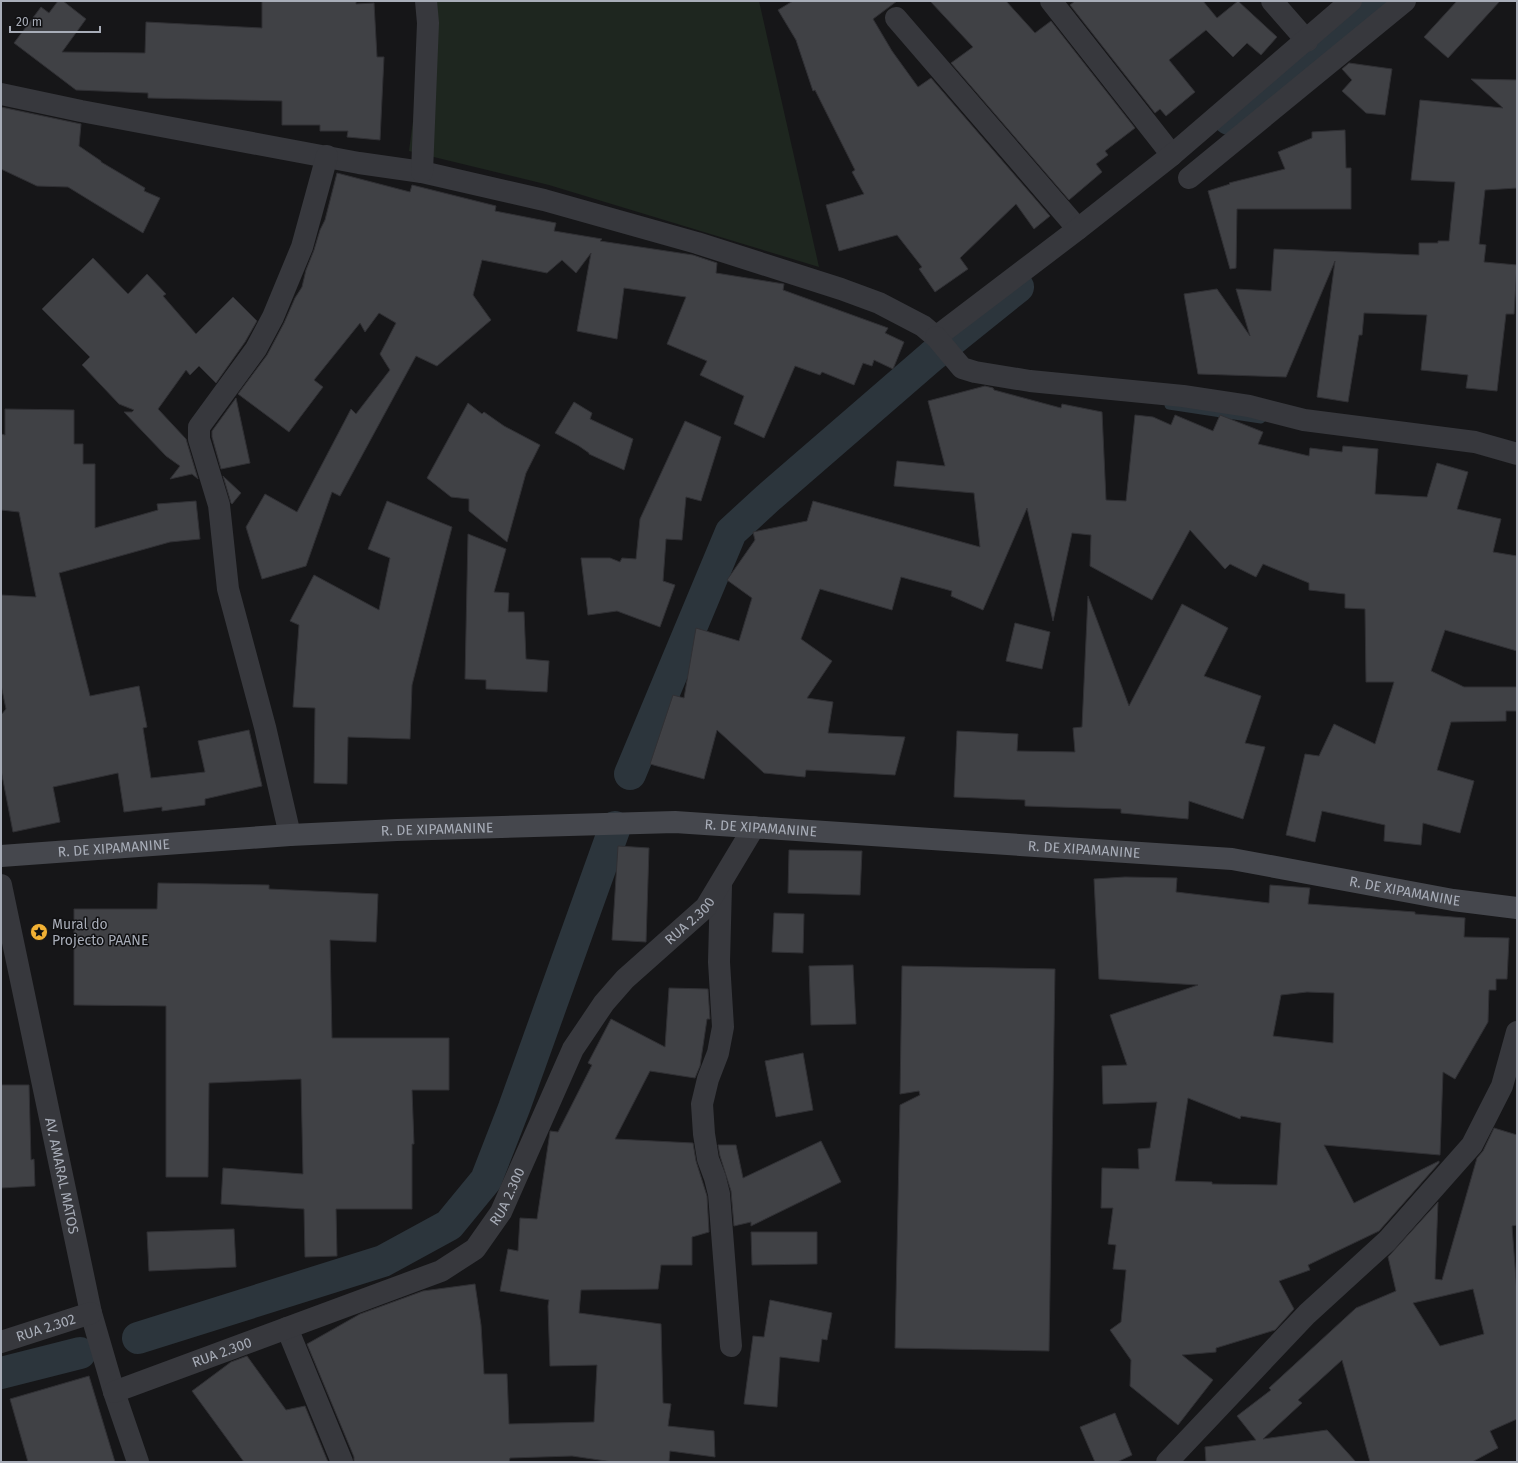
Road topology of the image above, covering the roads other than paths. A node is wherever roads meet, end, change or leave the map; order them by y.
1 (426, 1) edge
2 (1051, 1) edge
3 (1272, 1) edge
4 (1351, 1) edge
5 (1404, 1) edge
6 (896, 18) dead end
7 (1307, 41) junction
8 (1, 94) edge
9 (1172, 155) junction
10 (327, 156) junction
11 (422, 172) junction
12 (1189, 178) dead end
13 (1078, 229) junction
14 (936, 337) junction
15 (1517, 454) edge
16 (754, 827) junction
17 (290, 835) junction
18 (1, 856) edge
19 (721, 884) junction
20 (1, 885) edge
21 (1517, 908) edge
22 (1517, 1032) edge
23 (91, 1313) junction
24 (287, 1328) junction
25 (1, 1342) edge
26 (730, 1346) dead end
27 (114, 1392) junction
28 (138, 1462) edge
29 (342, 1462) edge
30 (1167, 1462) edge

1 - 11 street
2 - 9 street
3 - 7 street
4 - 7 street
5 - 12 street
6 - 13 street
7 - 9 street
8 - 10 street
9 - 13 street
10 - 11 street
10 - 17 street
11 - 14 street
13 - 14 street
14 - 15 street
16 - 17 street, R. DE XIPAMANINE
16 - 19 street, RUA 2.300
16 - 21 street, R. DE XIPAMANINE
17 - 18 street, R. DE XIPAMANINE
19 - 24 street, RUA 2.300
19 - 26 street
20 - 23 street, AV. AMARAL MATOS
22 - 30 street
23 - 25 street, RUA 2.302
23 - 27 street, AV. AMARAL MATOS
24 - 27 street, RUA 2.300
24 - 29 street
27 - 28 street, AV. AMARAL MATOS

